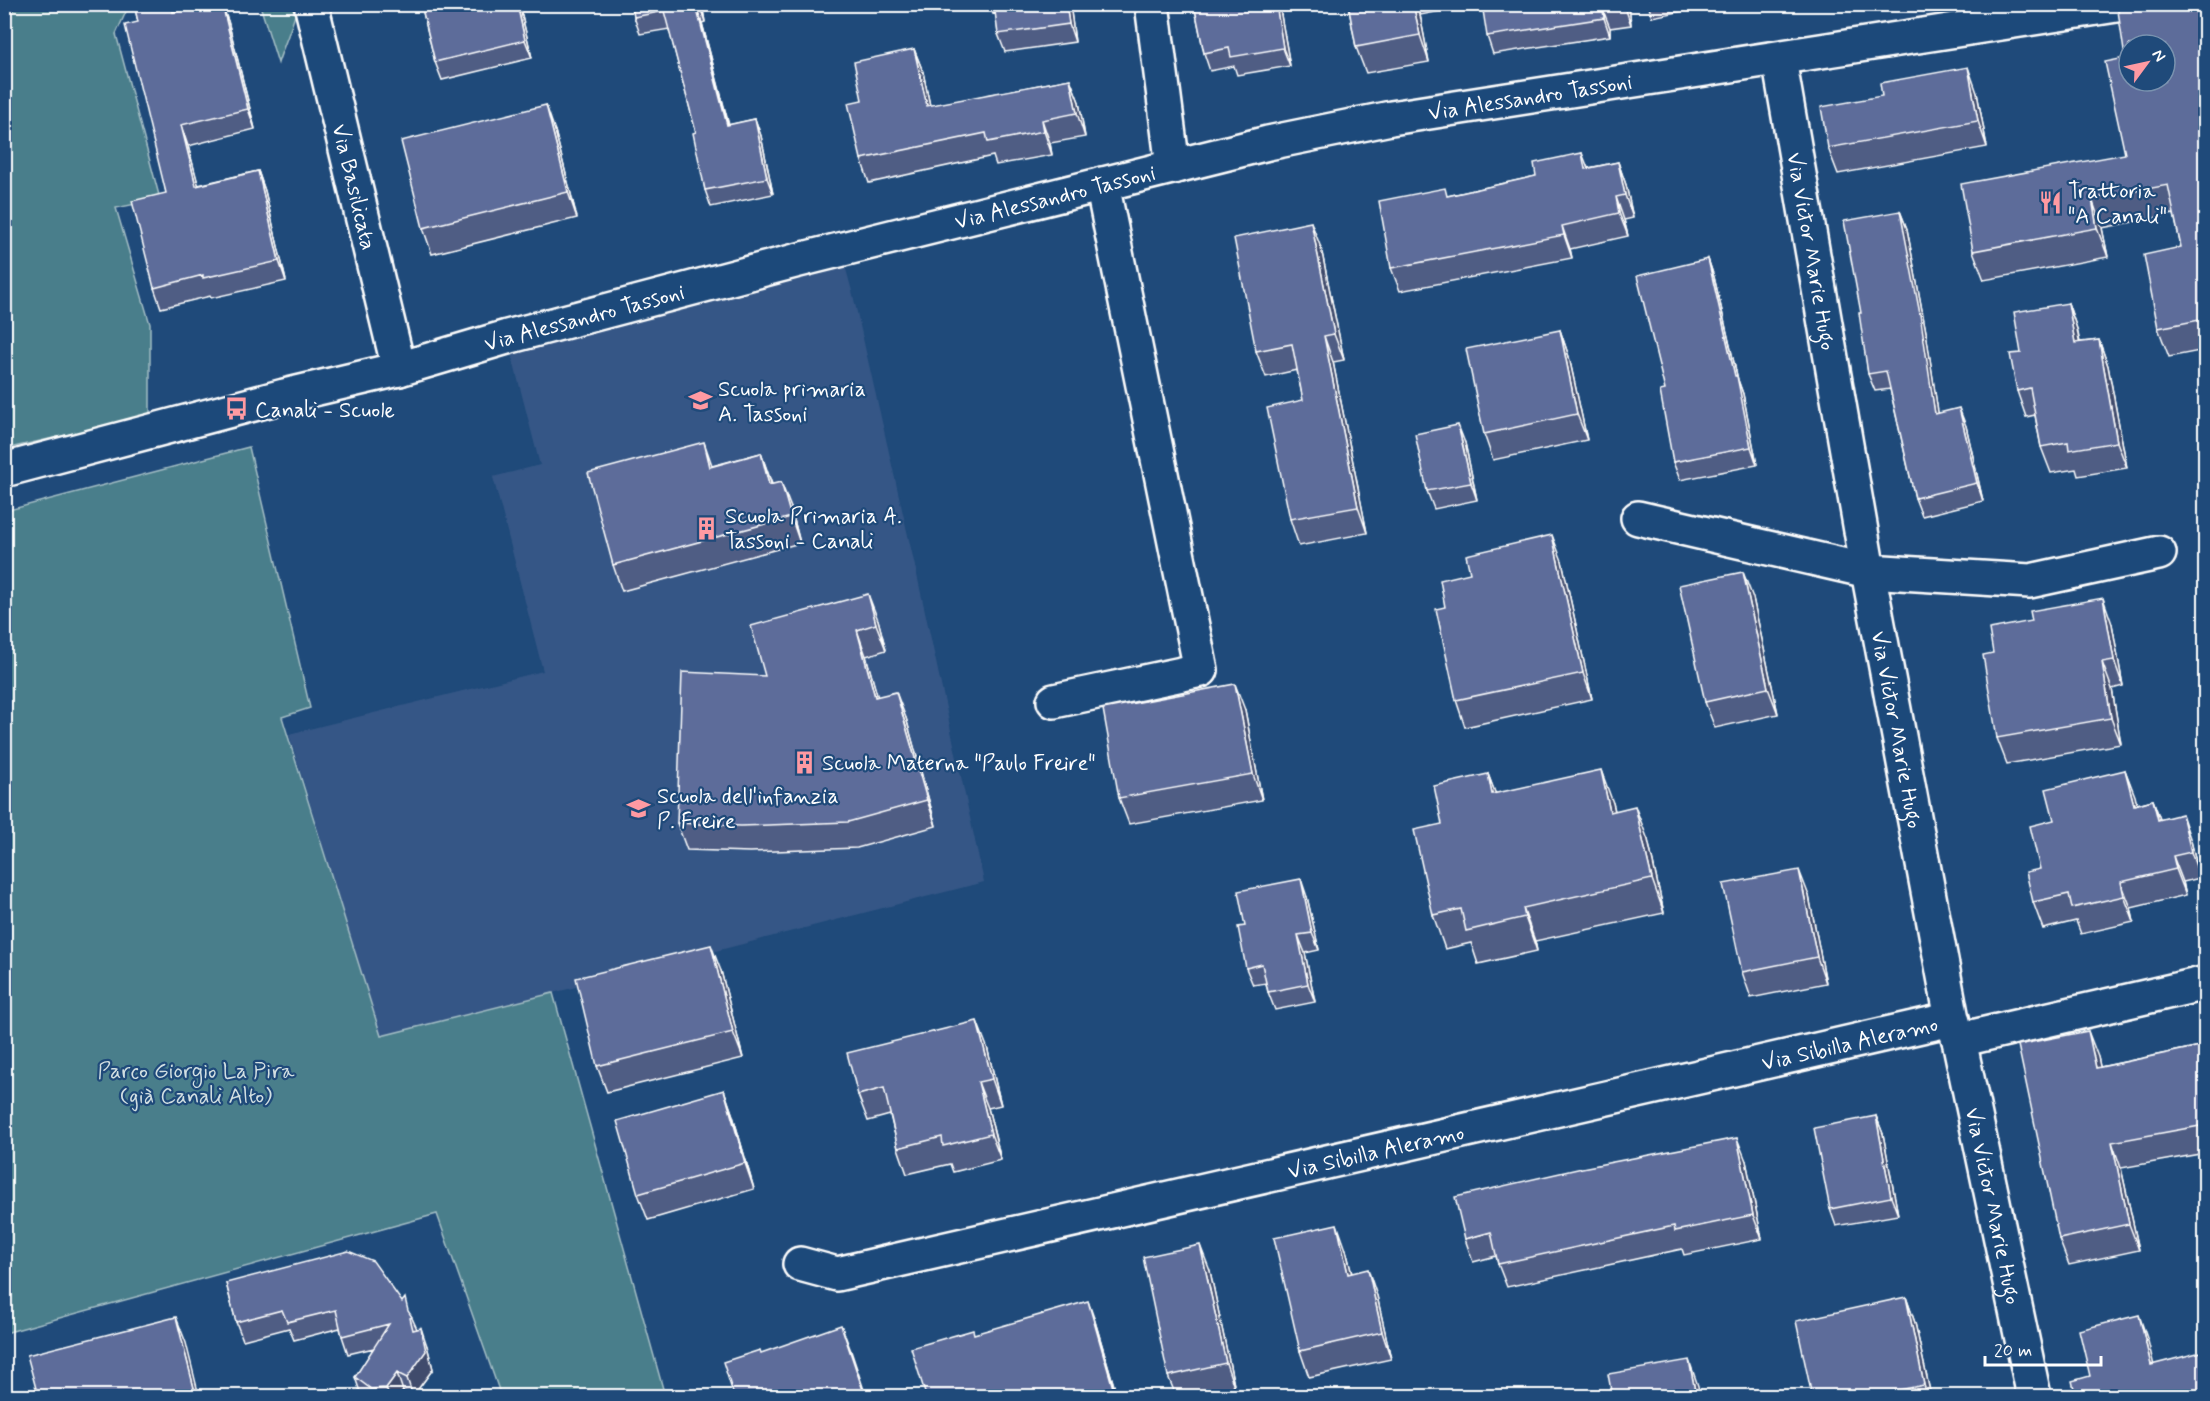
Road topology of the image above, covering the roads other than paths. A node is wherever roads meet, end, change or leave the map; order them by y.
1 (311, 4) edge
2 (1152, 4) edge
3 (2123, 4) edge
4 (1779, 59) junction
5 (1173, 167) junction
6 (1102, 184) junction
7 (399, 369) junction
8 (4, 470) edge
9 (1638, 518) dead end
10 (2159, 552) dead end
11 (1868, 571) junction
12 (1054, 701) dead end
13 (2205, 983) edge
14 (1955, 1030) junction
15 (800, 1264) dead end
16 (2034, 1396) edge

1 - 7 street, Via Basilicata
2 - 5 street
3 - 4 street, Via Alessandro Tassoni
4 - 5 street, Via Alessandro Tassoni
4 - 11 street, Via Victor Marie Hugo
5 - 6 street, Via Alessandro Tassoni
6 - 7 street, Via Alessandro Tassoni
6 - 12 street
7 - 8 street, Via Alessandro Tassoni
9 - 11 street
10 - 11 street
11 - 14 street, Via Victor Marie Hugo
13 - 14 street, Via Sibilla Aleramo
14 - 15 street, Via Sibilla Aleramo
14 - 16 street, Via Victor Marie Hugo

